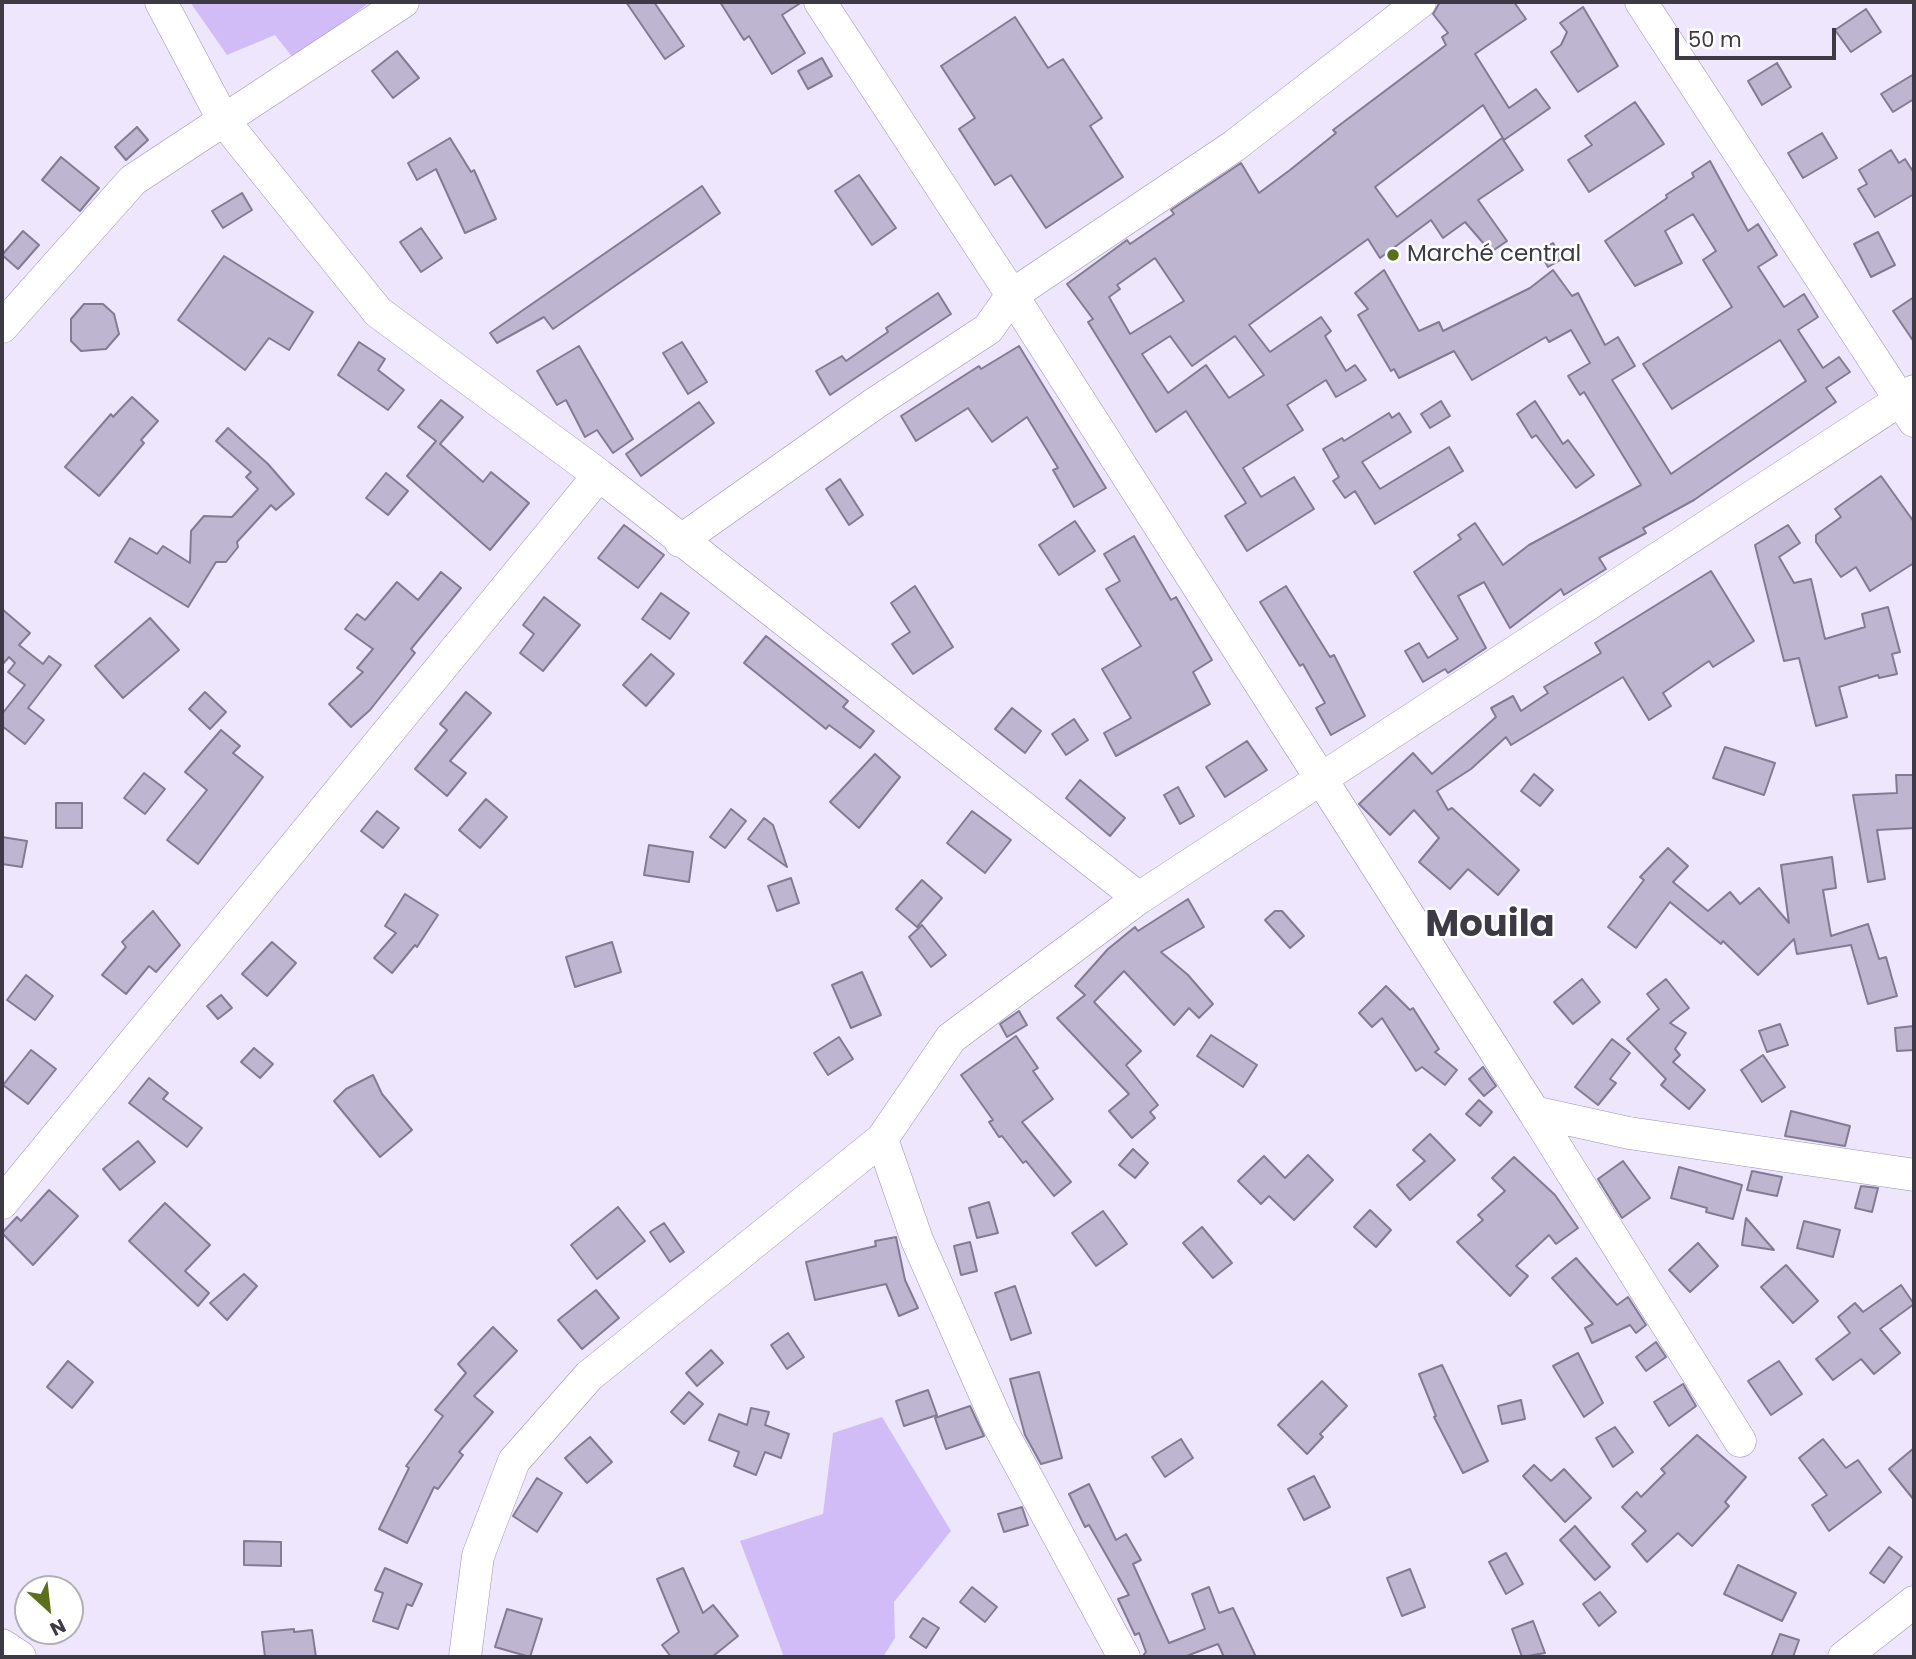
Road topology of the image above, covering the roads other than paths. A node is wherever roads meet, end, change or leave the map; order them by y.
1 (160, 2) edge
2 (403, 2) edge
3 (820, 2) edge
4 (1420, 2) edge
5 (1641, 2) edge
6 (224, 121) junction
7 (1012, 295) junction
8 (2, 327) edge
9 (1910, 404) edge
10 (599, 475) junction
11 (680, 541) junction
12 (1322, 779) junction
13 (1139, 898) junction
14 (1534, 1112) junction
15 (882, 1139) junction
16 (1914, 1175) edge
17 (2, 1203) edge
18 (1740, 1441) dead end
19 (1914, 1602) edge
20 (2, 1645) edge
21 (20, 1657) edge
22 (465, 1657) edge
23 (1124, 1657) edge
24 (1844, 1657) edge

1 - 6 street
2 - 6 street
3 - 7 street
4 - 7 street
5 - 9 street
6 - 8 street
6 - 10 street
7 - 11 street
7 - 12 street
9 - 12 street
10 - 11 street
10 - 17 street
11 - 13 street
12 - 13 street
12 - 14 street
13 - 15 street
14 - 16 street
14 - 18 street
15 - 22 street
15 - 23 street
19 - 24 street
20 - 21 street

